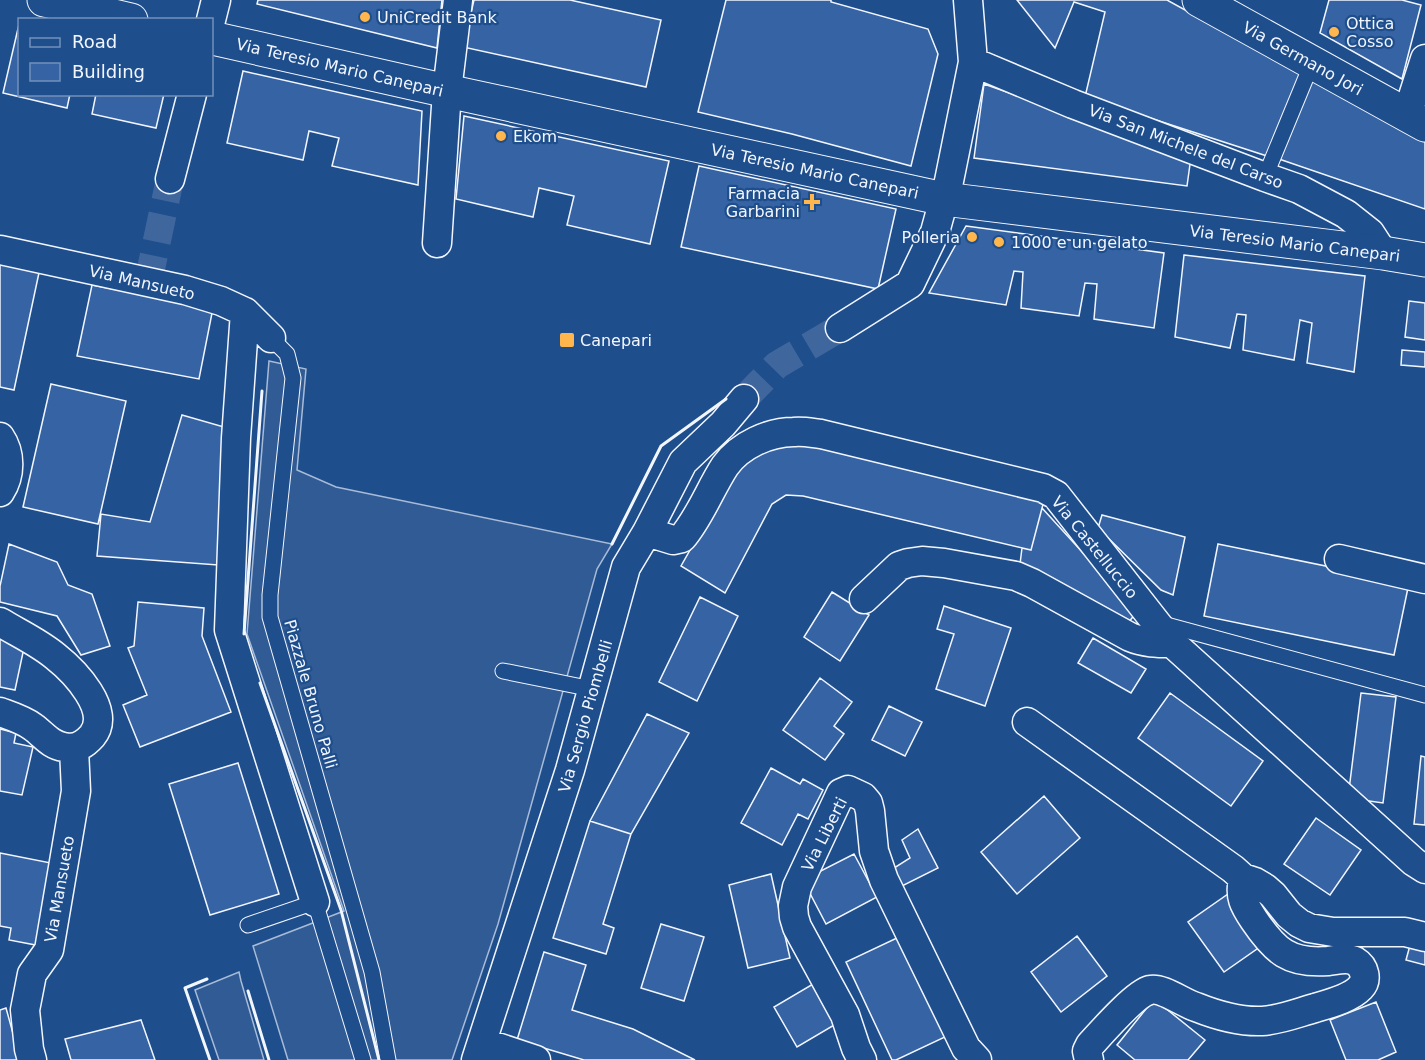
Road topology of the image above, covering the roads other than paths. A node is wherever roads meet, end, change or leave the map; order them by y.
1 (44, 0) edge
2 (216, 0) edge
3 (458, 0) edge
4 (968, 0) edge
5 (1199, 0) edge
6 (121, 18) edge
7 (212, 18) edge
8 (213, 38) edge
9 (1425, 59) edge
10 (973, 62) junction
11 (1312, 63) junction
12 (447, 91) junction
13 (191, 96) edge
14 (1416, 120) edge
15 (1264, 177) junction
16 (170, 179) tunnel mouth
17 (944, 199) junction
18 (438, 243) dead end
19 (0, 250) edge
20 (1383, 253) junction
21 (1425, 260) edge
22 (245, 312) junction
23 (840, 328) tunnel mouth
24 (271, 338) joint
25 (744, 399) tunnel mouth
26 (0, 437) edge
27 (0, 492) edge
28 (647, 532) junction
29 (1340, 559) dead end
30 (1425, 579) edge
31 (864, 598) dead end
32 (0, 622) edge
33 (1164, 633) junction
34 (503, 671) dead end
35 (592, 689) junction
36 (1425, 695) edge
37 (0, 712) edge
38 (1028, 722) dead end
39 (74, 749) junction
40 (1425, 869) edge
41 (1243, 878) junction
42 (315, 902) junction
43 (248, 925) dead end
44 (1425, 937) edge
45 (479, 1051) edge
46 (32, 1060) edge
47 (363, 1060) edge
48 (388, 1060) edge
49 (536, 1060) edge
50 (862, 1060) edge
51 (977, 1060) edge
52 (1089, 1060) edge

1 - 6 main road
2 - 7 street
3 - 12 street
4 - 10 street
5 - 11 main road, Via Germano Jori
8 - 12 main road, Via Teresio Mario Canepari
9 - 14 street, Via Germano Jori
10 - 15 street, Via San Michele del Carso
10 - 17 street
11 - 14 main road, Via Germano Jori
11 - 15 lane
12 - 17 main road, Via Teresio Mario Canepari
12 - 18 street
13 - 16 street
15 - 20 street, Via San Michele del Carso
17 - 20 main road, Via Teresio Mario Canepari
17 - 23 street
19 - 22 street, Via Mansueto
20 - 21 main road, Via Teresio Mario Canepari
22 - 24 street, Via Mansueto
22 - 42 street
24 - 48 lane, Piazzale Bruno Palli
25 - 28 street, Via Sergio Piombelli
26 - 27 street
28 - 33 street, Via Castelluccio
28 - 35 street, Via Sergio Piombelli
29 - 30 street
31 - 33 street
32 - 39 street
33 - 36 lane
33 - 40 street, Via Castelluccio
34 - 35 lane
35 - 45 street, Via Sergio Piombelli
37 - 39 street
38 - 41 street
39 - 46 street, Via Mansueto
41 - 44 street
41 - 52 street
42 - 43 lane
42 - 47 lane
45 - 49 street
50 - 51 street, Via Liberti

